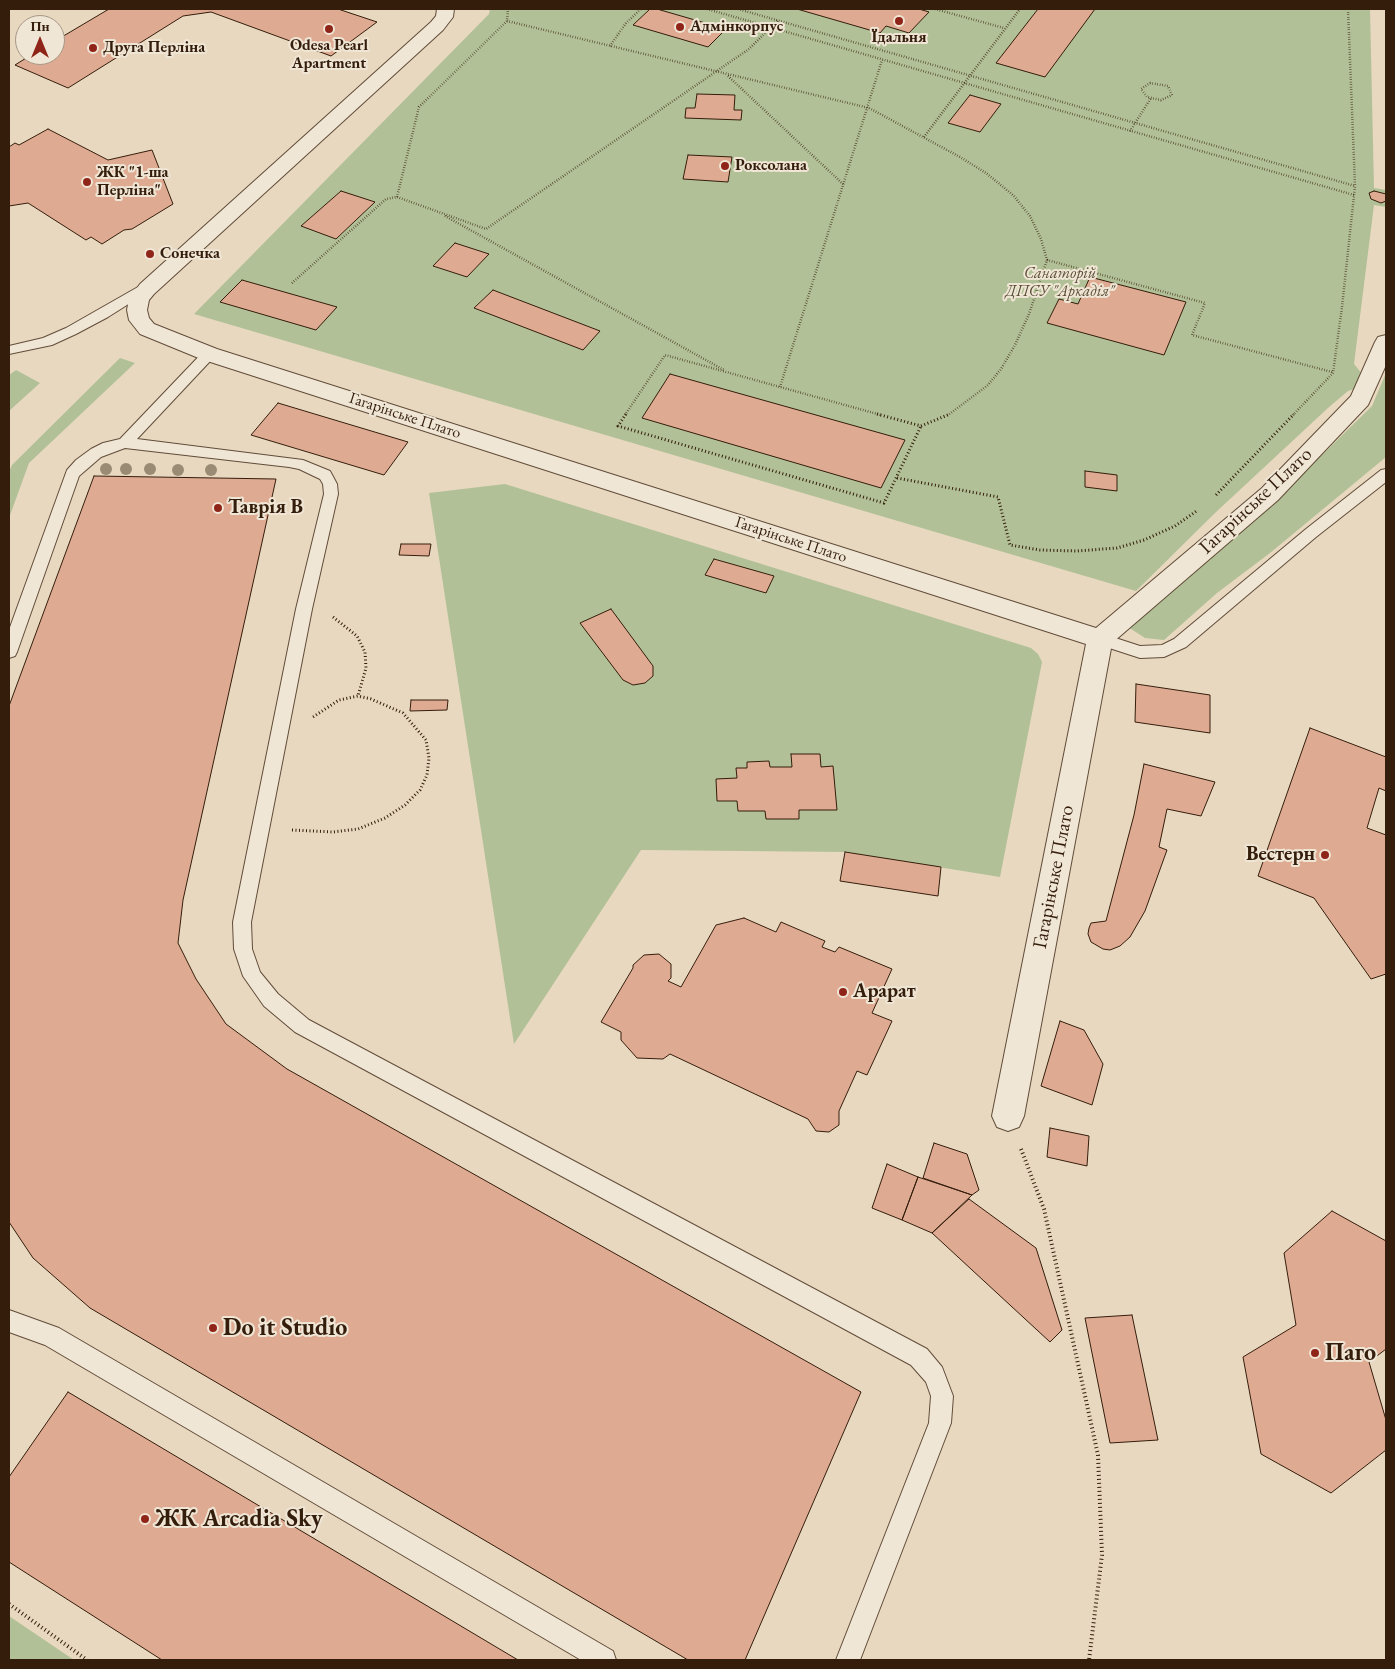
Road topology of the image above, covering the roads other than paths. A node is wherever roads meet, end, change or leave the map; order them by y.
1 (445, 9) edge
2 (157, 279) junction
3 (1386, 342) edge
4 (9, 350) edge
5 (209, 354) junction
6 (125, 443) junction
7 (1386, 474) edge
8 (1100, 639) junction
9 (9, 652) edge
10 (1008, 1116) road end
11 (9, 1321) edge
12 (604, 1660) edge
13 (848, 1660) edge

1 - 2 street, Гагарінське Плато
2 - 4 lane
2 - 5 street, Гагарінське Плато
3 - 8 street, Гагарінське Плато
5 - 6 lane
5 - 8 street, Гагарінське Плато
6 - 9 lane
6 - 13 lane
7 - 8 lane
8 - 10 street, Гагарінське Плато
11 - 12 lane

